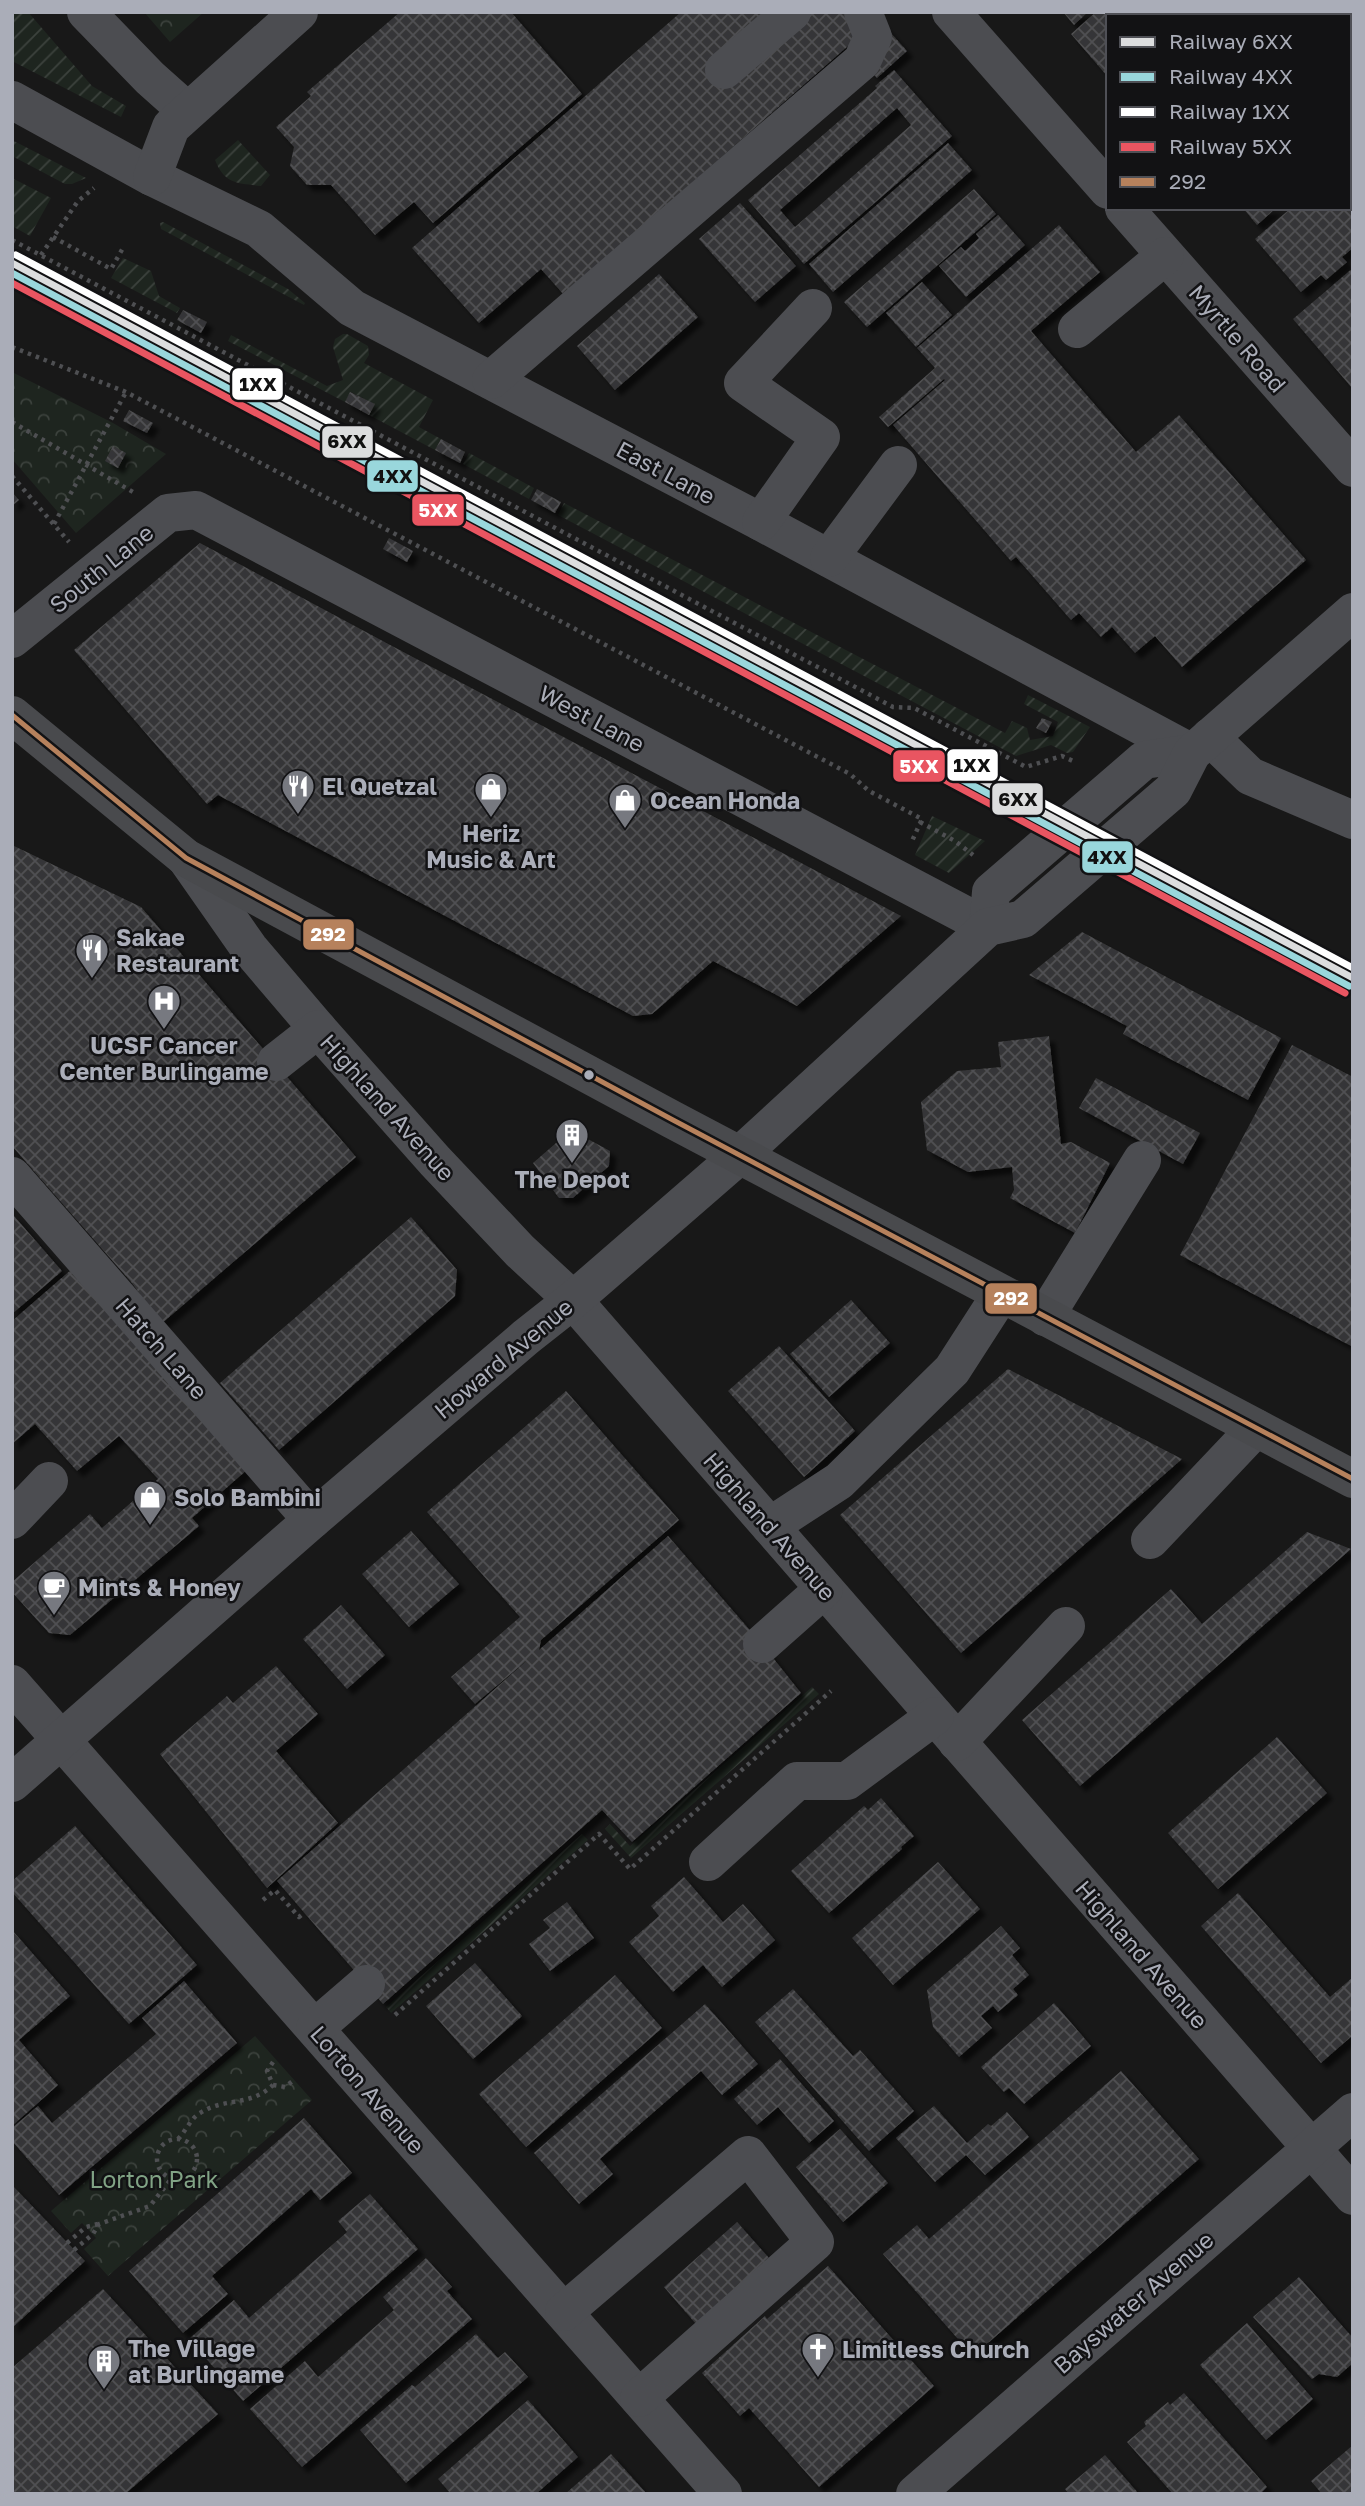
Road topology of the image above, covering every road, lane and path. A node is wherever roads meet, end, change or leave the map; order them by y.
1 (86, 12) edge
2 (299, 12) edge
3 (792, 12) edge
4 (863, 12) edge
5 (951, 12) edge
6 (724, 70) dead end
7 (12, 100) edge
8 (187, 111) junction
9 (152, 177) junction
10 (97, 186) dead end
11 (1106, 188) edge
12 (1126, 210) edge
13 (53, 237) junction
14 (12, 240) edge
15 (123, 248) dead end
16 (40, 255) junction
17 (1166, 256) junction
18 (813, 307) dead end
19 (1077, 329) dead end
20 (12, 347) edge
21 (491, 380) junction
22 (126, 392) junction
23 (12, 422) edge
24 (86, 464) junction
25 (898, 465) dead end
26 (1353, 468) edge
27 (12, 476) edge
28 (134, 492) dead end
29 (196, 510) joint
30 (761, 522) junction
31 (54, 524) junction
32 (72, 546) dead end
33 (829, 558) junction
34 (1353, 612) edge
35 (12, 639) edge
36 (12, 715) edge
37 (1201, 745) junction
38 (1073, 761) dead end
39 (1353, 820) edge
40 (920, 822) junction
41 (910, 845) dead end
42 (186, 858) junction
43 (976, 858) dead end
44 (988, 928) junction
45 (318, 1029) junction
46 (276, 1062) dead end
47 (740, 1155) junction
48 (1142, 1160) dead end
49 (12, 1176) edge
50 (1002, 1294) junction
51 (573, 1300) junction
52 (1045, 1317) junction
53 (1256, 1428) junction
54 (1353, 1479) edge
55 (49, 1480) dead end
56 (12, 1520) edge
57 (312, 1520) junction
58 (769, 1526) junction
59 (1150, 1539) dead end
60 (824, 1589) junction
61 (1066, 1626) dead end
62 (762, 1644) dead end
63 (12, 1684) edge
64 (831, 1691) dead end
65 (946, 1729) junction
66 (62, 1740) junction
67 (12, 1783) edge
68 (708, 1862) dead end
69 (263, 1900) dead end
70 (305, 1912) dead end
71 (366, 1984) dead end
72 (386, 2023) dead end
73 (315, 2028) junction
74 (275, 2059) dead end
75 (294, 2080) dead end
76 (273, 2085) junction
77 (1353, 2112) edge
78 (178, 2139) junction
79 (1310, 2148) junction
80 (171, 2179) junction
81 (1353, 2196) edge
82 (99, 2224) junction
83 (67, 2243) dead end
84 (74, 2250) dead end
85 (564, 2312) junction
86 (639, 2398) junction
87 (723, 2494) edge
88 (915, 2494) edge

1 - 8 street
2 - 8 street
3 - 6 street
4 - 21 street
5 - 11 street
7 - 9 street, East Lane
8 - 9 street
9 - 21 street, East Lane
10 - 13 path
12 - 17 street, Myrtle Road
13 - 15 path
13 - 16 path
14 - 16 path
16 - 38 path
17 - 19 street
17 - 26 street, Myrtle Road
18 - 30 street
20 - 22 path
21 - 30 street, East Lane
22 - 24 path
22 - 40 path
23 - 24 path
24 - 28 path
24 - 31 path
25 - 33 street
27 - 31 path
29 - 35 street, South Lane
29 - 44 street, West Lane
30 - 33 street, East Lane
31 - 32 path
33 - 37 street, East Lane
34 - 37 street
36 - 42 main road
37 - 39 street, East Lane
37 - 44 street
40 - 41 path
40 - 43 path
42 - 45 street, Highland Avenue
42 - 47 main road
44 - 47 street, Howard Avenue
45 - 46 street
45 - 51 street, Highland Avenue
47 - 50 main road
47 - 51 street, Howard Avenue
48 - 52 street
49 - 57 street, Hatch Lane
50 - 52 main road
50 - 58 street
51 - 57 street, Howard Avenue
51 - 58 street, Highland Avenue
52 - 53 main road
53 - 54 main road
53 - 59 street
55 - 56 street
57 - 66 street, Howard Avenue
58 - 60 street, Highland Avenue
60 - 62 street
60 - 65 street, Highland Avenue
61 - 65 street
63 - 66 street, Lorton Avenue
64 - 72 path
65 - 68 street
65 - 79 street, Highland Avenue
66 - 67 street, Howard Avenue
66 - 73 street, Lorton Avenue
69 - 70 path
71 - 73 street
73 - 85 street, Lorton Avenue
74 - 76 path
75 - 76 path
76 - 78 path
77 - 79 street, Bayswater Avenue
78 - 80 path
78 - 80 path
79 - 81 street, Highland Avenue
79 - 88 street, Bayswater Avenue
80 - 82 path
82 - 83 path
82 - 84 path
85 - 86 street, Lorton Avenue
85 - 86 street
86 - 87 street, Lorton Avenue

